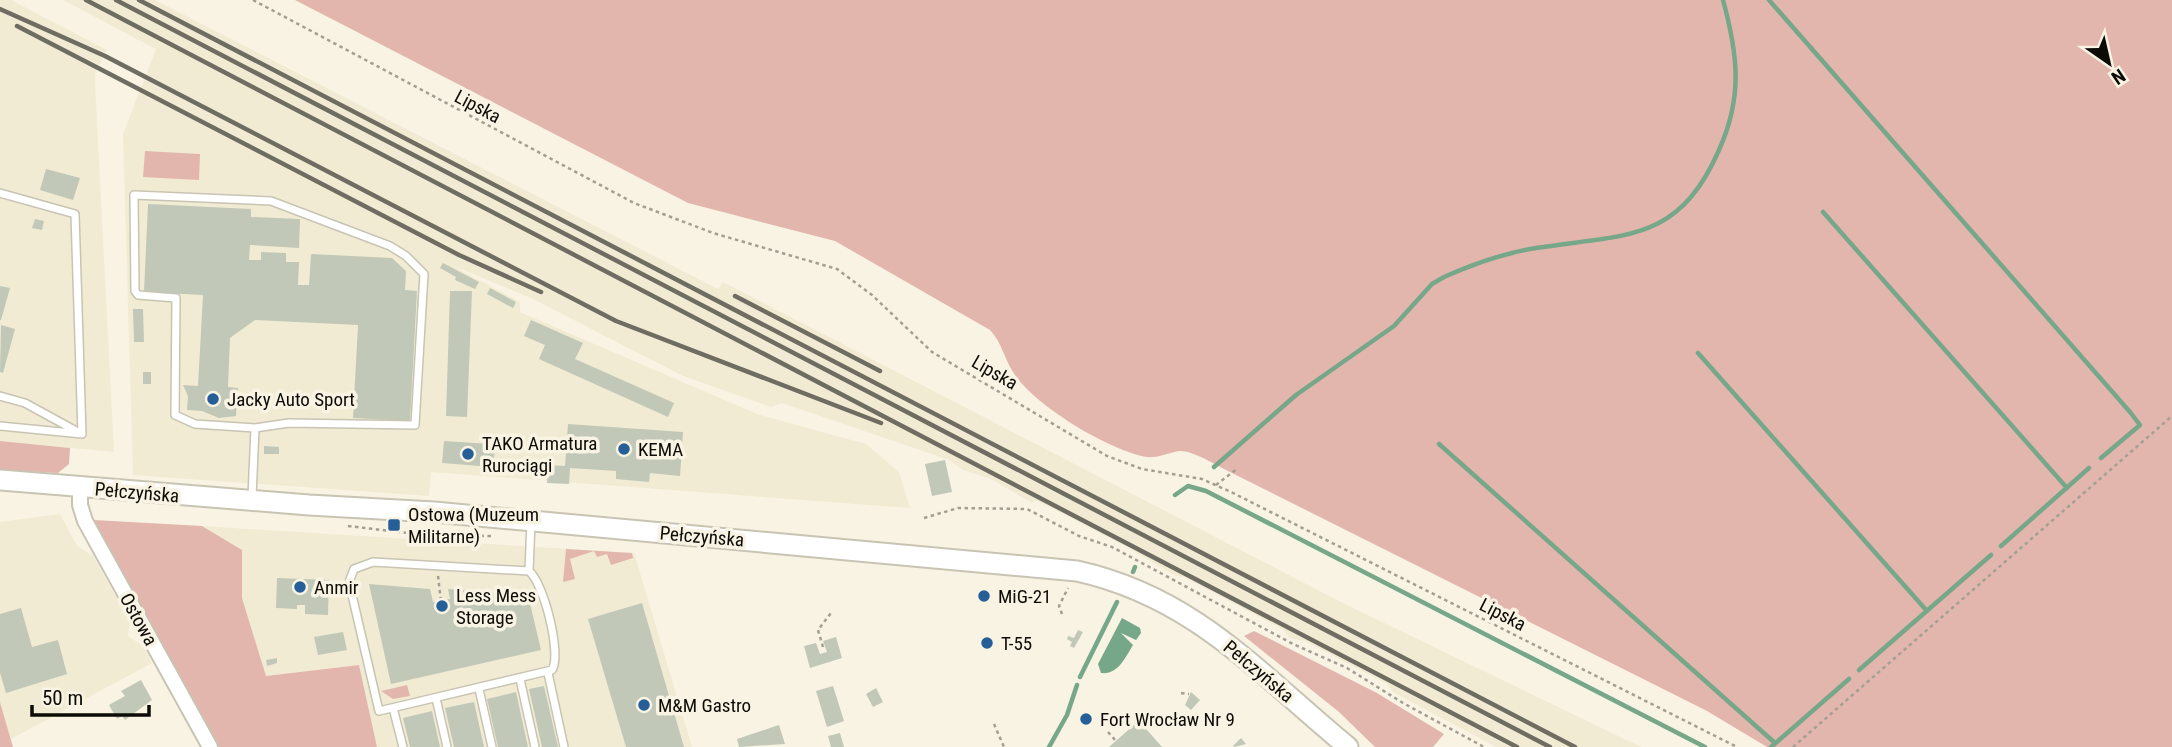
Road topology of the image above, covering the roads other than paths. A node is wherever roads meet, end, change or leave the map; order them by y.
1 (0, 193) edge
2 (0, 396) edge
3 (0, 426) edge
4 (255, 428) junction
5 (82, 433) junction
6 (0, 480) edge
7 (80, 486) junction
8 (252, 500) junction
9 (531, 522) junction
10 (529, 571) junction
11 (548, 673) junction
12 (520, 679) junction
13 (479, 689) junction
14 (436, 698) junction
15 (394, 708) junction
16 (1343, 746) edge
17 (210, 747) edge
18 (403, 747) edge
19 (447, 747) edge
20 (492, 747) edge
21 (536, 747) edge
22 (564, 747) edge

1 - 5 lane
2 - 5 lane
3 - 5 lane
4 - 4 lane
4 - 8 lane
6 - 7 main road, Pełczyńska
7 - 8 main road, Pełczyńska
7 - 17 street, Ostowa
8 - 9 main road, Pełczyńska
9 - 10 lane
9 - 16 main road, Pełczyńska
10 - 11 lane
10 - 15 lane
11 - 12 lane
11 - 22 lane
12 - 13 lane
12 - 21 lane
13 - 14 lane
13 - 20 lane
14 - 15 lane
14 - 19 lane
15 - 18 lane

